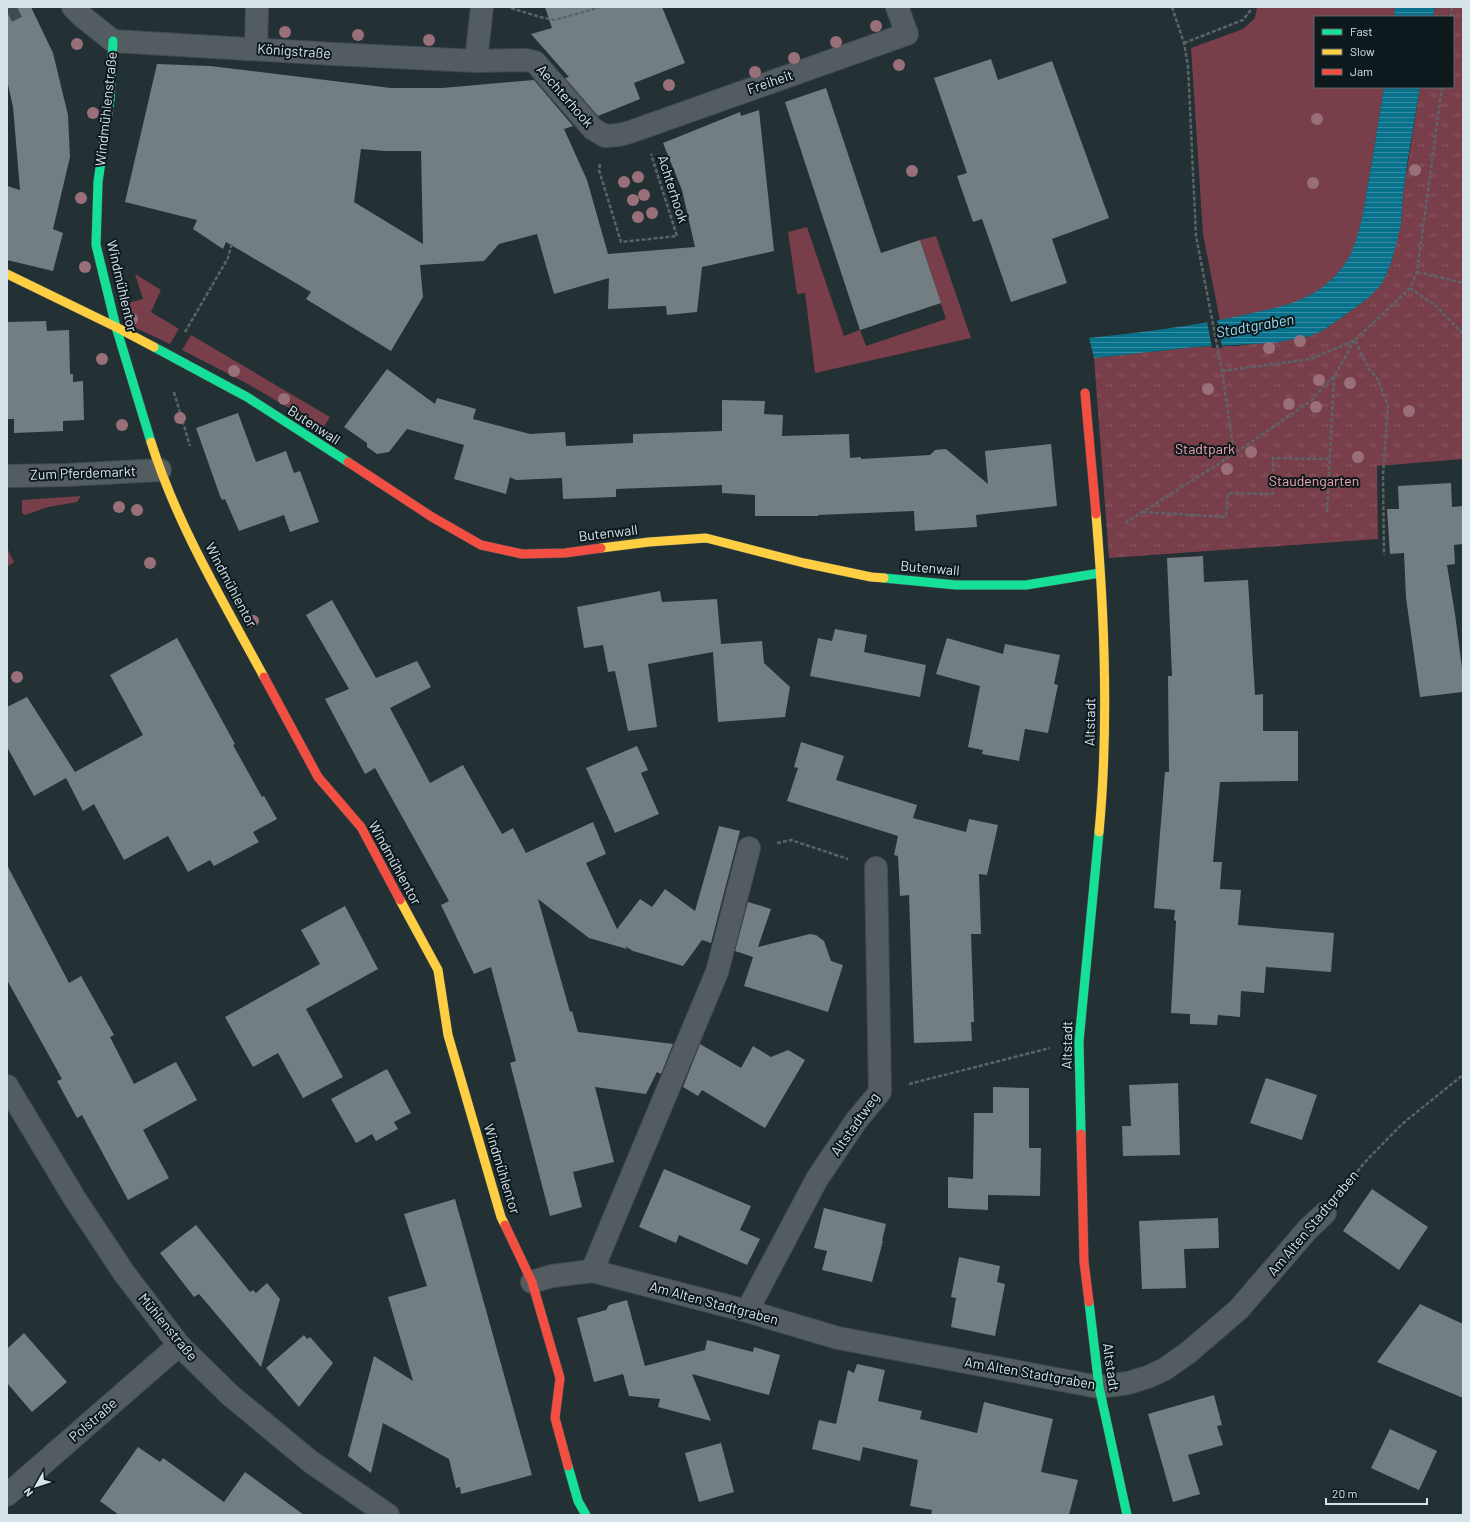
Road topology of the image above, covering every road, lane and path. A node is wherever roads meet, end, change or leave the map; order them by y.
1 (73, 7) edge
2 (257, 7) edge
3 (482, 7) edge
4 (509, 7) edge
5 (601, 7) edge
6 (897, 7) edge
7 (1172, 7) edge
8 (1250, 7) edge
9 (113, 41) junction
10 (1184, 43) junction
11 (256, 49) junction
12 (476, 60) junction
13 (1442, 88) edge
14 (642, 128) junction
15 (605, 136) junction
16 (98, 182) joint
17 (232, 243) dead end
18 (1417, 272) junction
19 (7, 274) edge
20 (1463, 283) edge
21 (1410, 288) junction
22 (116, 327) junction
23 (1463, 334) edge
24 (1355, 340) junction
25 (171, 357) junction
26 (1222, 371) junction
27 (1334, 376) junction
28 (1085, 393) dead end
29 (190, 446) dead end
30 (1234, 454) junction
31 (1330, 459) junction
32 (160, 470) junction
33 (7, 476) edge
34 (1142, 512) junction
35 (1327, 512) dead end
36 (1098, 540) junction
37 (1384, 555) dead end
38 (1100, 573) junction
39 (749, 848) joint
40 (876, 868) joint
41 (1079, 1041) junction
42 (1463, 1075) edge
43 (9, 1092) edge
44 (880, 1092) junction
45 (1325, 1213) joint
46 (592, 1271) junction
47 (532, 1282) junction
48 (747, 1311) junction
49 (179, 1345) junction
50 (1098, 1387) junction
51 (7, 1495) edge
52 (388, 1515) edge
53 (586, 1515) edge
54 (1127, 1515) edge

1 - 9 street, Windmühlenstraße
2 - 11 street
3 - 12 street
4 - 5 path
6 - 14 street, Freiheit
7 - 10 path
8 - 10 path
9 - 11 street, Königstraße
9 - 16 street, Windmühlenstraße
10 - 26 path
11 - 12 street, Königstraße
12 - 15 street, Aechterhook
13 - 18 path
14 - 15 street, Freiheit
14 - 15 path, Achterhook
16 - 22 street, Windmühlentor
17 - 25 path
18 - 20 path
18 - 21 path
19 - 22 street, Butenwall
21 - 23 path
21 - 24 path
22 - 25 street, Butenwall
22 - 32 street, Windmühlentor
24 - 26 path
24 - 27 path
24 - 37 path
25 - 29 path
25 - 38 street, Butenwall
26 - 30 path
27 - 30 path
27 - 31 path
28 - 36 street
30 - 34 path
31 - 34 path
31 - 35 path
32 - 33 street, Zum Pferdemarkt
32 - 47 street, Windmühlentor
34 - 36 path
36 - 38 street
38 - 41 street, Altstadt
39 - 40 path
39 - 46 street
40 - 44 street, Altstadtweg
41 - 44 path
41 - 50 street, Altstadt
42 - 45 path, Am Alten Stadtgraben
43 - 49 street, Mühlenstraße
44 - 48 street, Altstadtweg
45 - 50 street, Am Alten Stadtgraben
46 - 47 street, Am Alten Stadtgraben
46 - 48 street, Am Alten Stadtgraben
47 - 53 street, Windmühlentor
48 - 50 street, Am Alten Stadtgraben
49 - 51 street, Polstraße
49 - 52 street, Mühlenstraße
50 - 54 street, Altstadt

